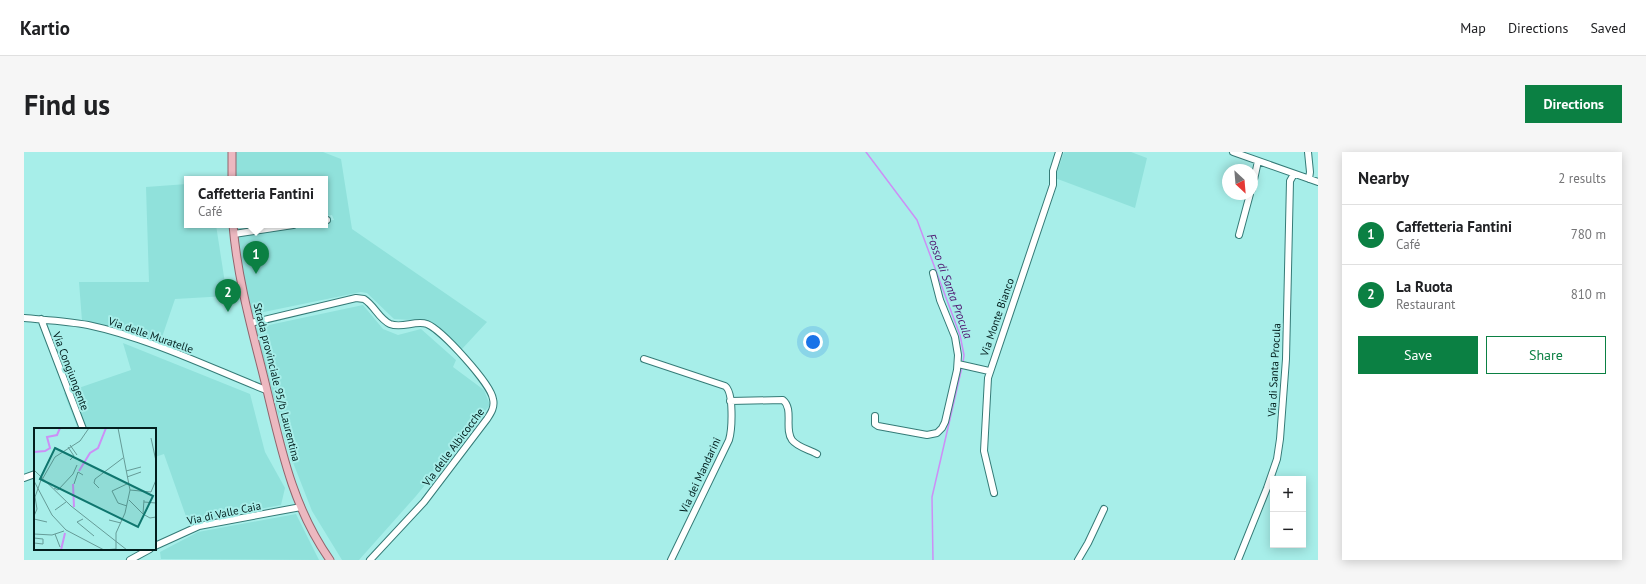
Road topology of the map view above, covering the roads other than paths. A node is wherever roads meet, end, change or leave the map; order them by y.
1 (232, 152) edge
2 (1059, 152) edge
3 (1233, 152) edge
4 (1308, 152) edge
5 (1258, 161) junction
6 (1257, 164) edge
7 (1294, 174) junction
8 (232, 176) edge
9 (1308, 179) junction
10 (1318, 182) edge
11 (1248, 200) edge
12 (233, 228) edge
13 (273, 228) edge
14 (234, 234) junction
15 (1239, 235) dead end
16 (934, 273) dead end
17 (24, 318) edge
18 (41, 320) junction
19 (251, 323) junction
20 (644, 359) dead end
21 (958, 364) junction
22 (989, 371) junction
23 (266, 390) junction
24 (730, 401) junction
25 (876, 416) dead end
26 (83, 428) edge
27 (818, 454) dead end
28 (34, 474) edge
29 (24, 478) edge
30 (994, 493) dead end
31 (301, 507) junction
32 (1104, 509) dead end
33 (156, 546) edge
34 (148, 550) edge
35 (130, 560) edge
36 (330, 560) edge
37 (370, 560) edge
38 (671, 560) edge
39 (1078, 560) edge
40 (1238, 560) edge

1 - 8 main road
2 - 22 street, Via Monte Bianco
3 - 5 street
4 - 9 street
5 - 6 street
5 - 7 street
7 - 9 street
7 - 40 street, Via di Santa Procula
9 - 10 street
11 - 15 street
12 - 14 main road, Strada provinciale 95/b Laurentina
13 - 14 street
14 - 19 main road, Strada provinciale 95/b Laurentina
16 - 21 street
17 - 18 street, Via delle Muratelle
18 - 23 street, Via delle Muratelle
18 - 26 street, Via Congiungente
19 - 23 main road, Strada provinciale 95/b Laurentina
19 - 37 street, Via delle Albicocche
20 - 24 street, Via dei Mandarini
21 - 22 street
21 - 25 street
22 - 30 street, Via Monte Bianco
23 - 31 main road, Strada provinciale 95/b Laurentina
24 - 27 street
24 - 38 street, Via dei Mandarini
28 - 29 street
31 - 33 street, Via di Valle Caia
31 - 36 main road, Strada provinciale 95/b Laurentina
32 - 39 street
34 - 35 street

